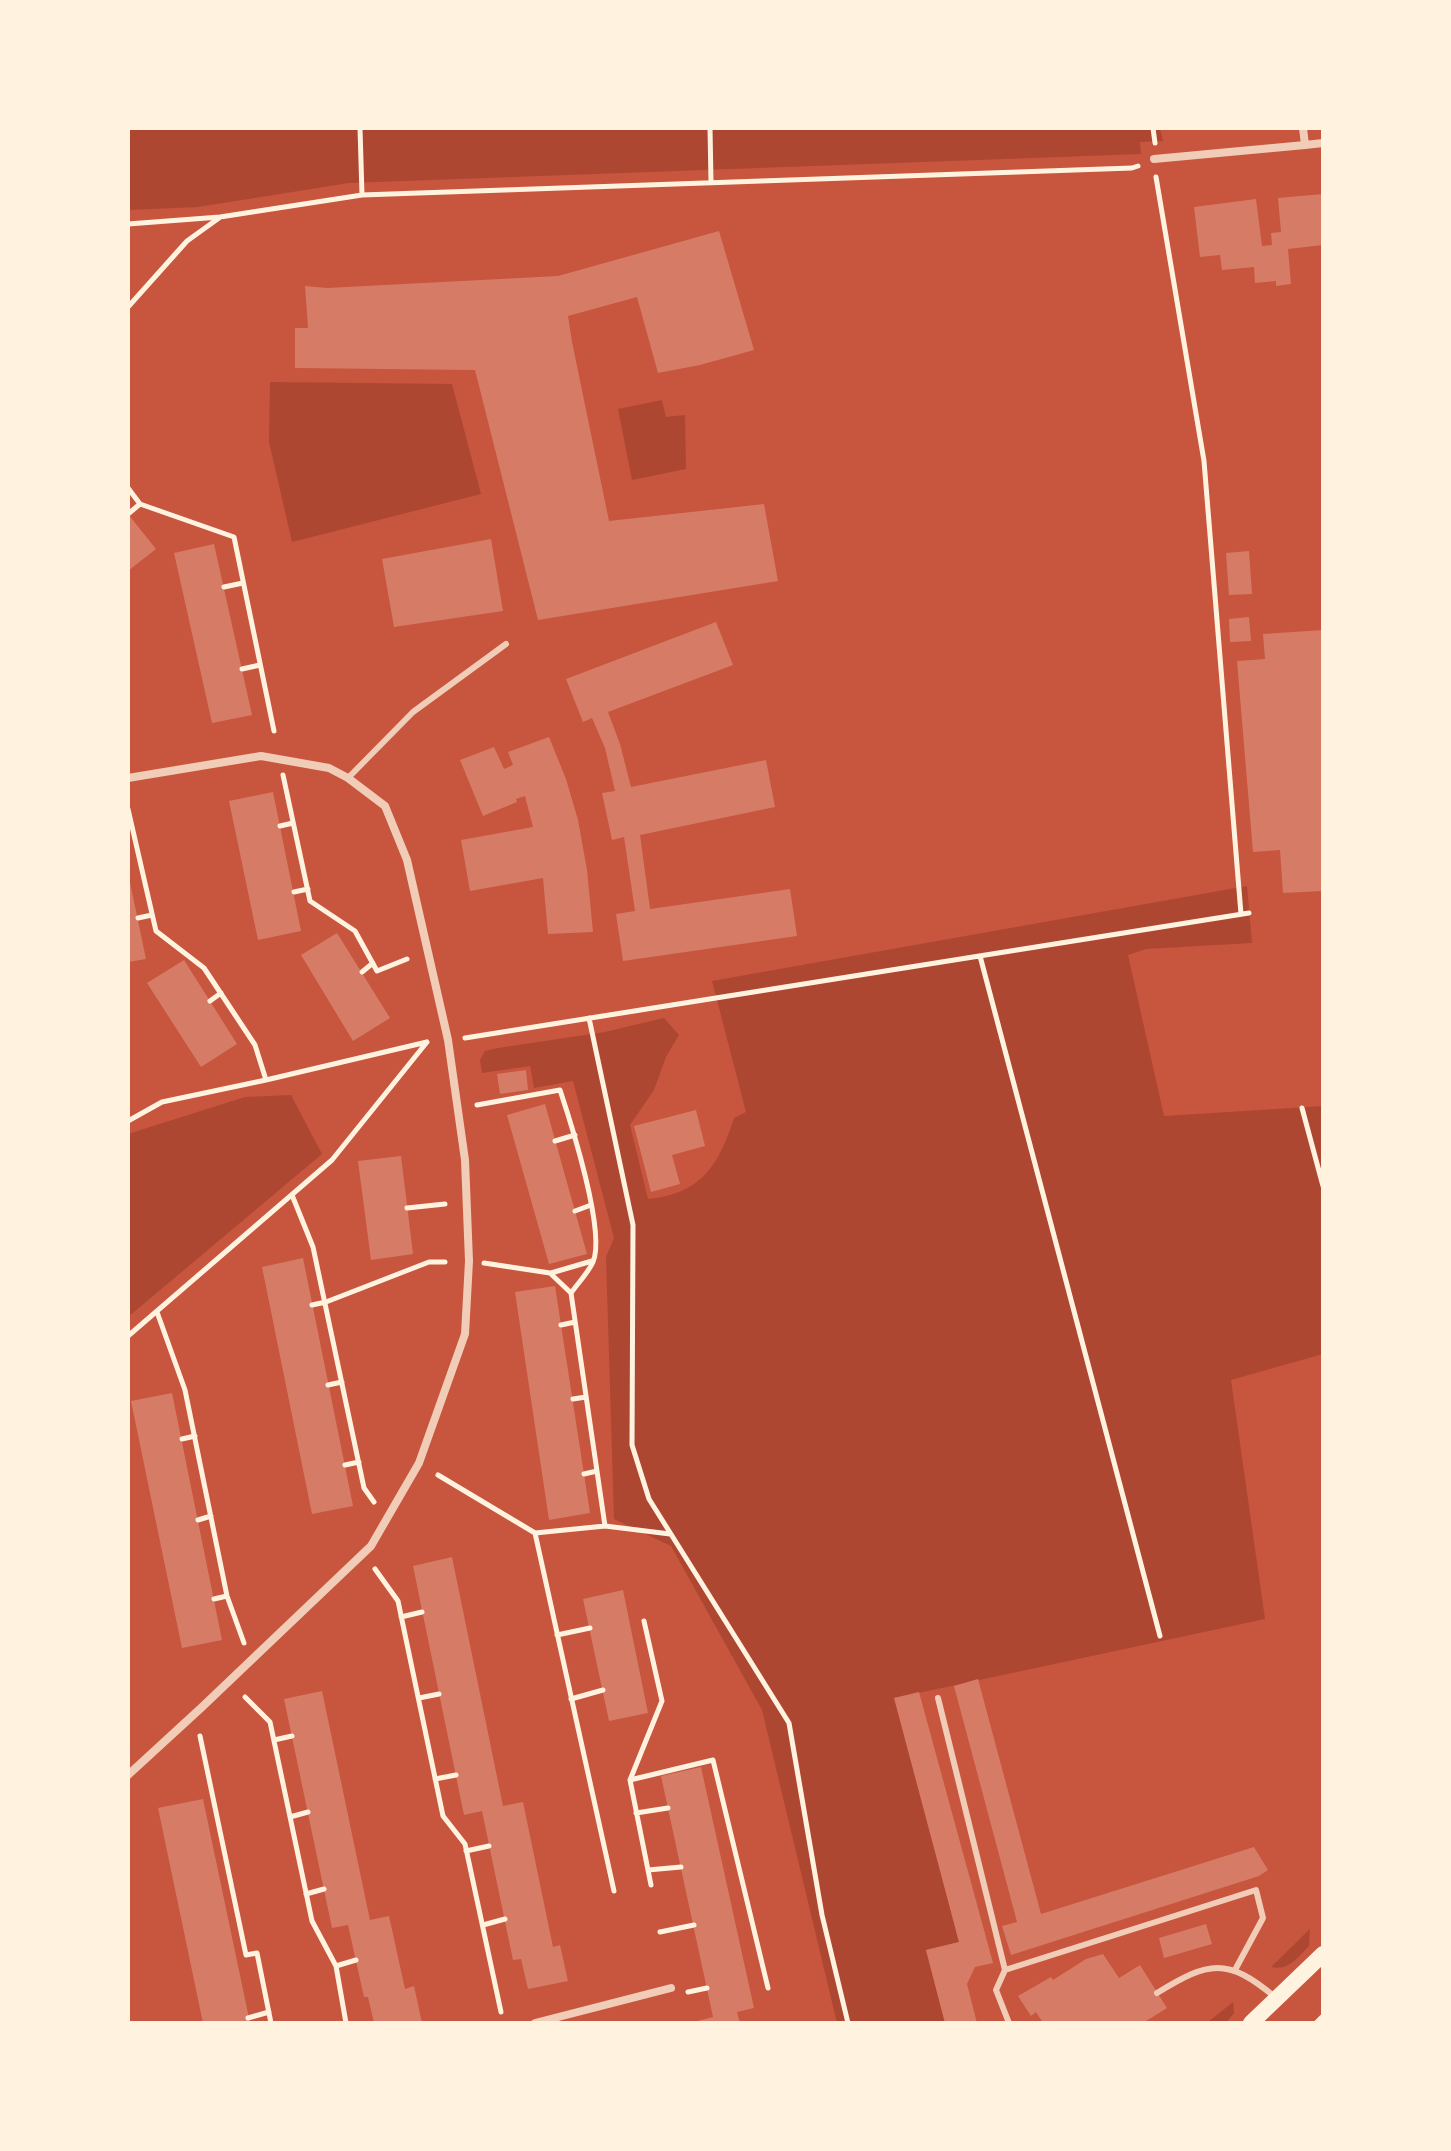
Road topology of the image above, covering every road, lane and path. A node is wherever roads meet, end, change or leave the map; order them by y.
1 (360, 128) edge
2 (710, 128) edge
3 (1303, 128) edge
4 (1323, 143) edge
5 (1305, 145) junction
6 (1154, 159) junction
7 (711, 182) junction
8 (362, 195) junction
9 (220, 217) junction
10 (128, 224) edge
11 (128, 307) edge
12 (128, 488) edge
13 (140, 504) junction
14 (128, 514) edge
15 (243, 583) junction
16 (224, 587) dead end
17 (506, 644) dead end
18 (260, 665) junction
19 (242, 669) dead end
20 (274, 731) dead end
21 (283, 774) dead end
22 (128, 778) edge
23 (348, 778) junction
24 (128, 809) edge
25 (293, 823) junction
26 (280, 826) dead end
27 (138, 854) junction
28 (128, 856) edge
29 (308, 889) junction
30 (294, 892) dead end
31 (1249, 913) dead end
32 (1241, 914) junction
33 (152, 915) junction
34 (138, 918) dead end
35 (980, 956) junction
36 (407, 959) dead end
37 (373, 963) junction
38 (362, 972) dead end
39 (221, 993) junction
40 (210, 1001) dead end
41 (589, 1018) junction
42 (465, 1038) dead end
43 (266, 1080) junction
44 (477, 1105) dead end
45 (1302, 1108) dead end
46 (128, 1121) edge
47 (575, 1135) junction
48 (555, 1141) dead end
49 (1323, 1186) edge
50 (292, 1195) junction
51 (445, 1204) dead end
52 (591, 1205) junction
53 (407, 1208) dead end
54 (575, 1211) dead end
55 (594, 1260) junction
56 (445, 1262) dead end
57 (484, 1263) dead end
58 (550, 1273) junction
59 (571, 1293) junction
60 (326, 1302) junction
61 (312, 1305) dead end
62 (157, 1312) junction
63 (575, 1322) junction
64 (561, 1325) dead end
65 (128, 1336) edge
66 (342, 1382) junction
67 (328, 1385) dead end
68 (586, 1397) junction
69 (573, 1399) dead end
70 (195, 1436) junction
71 (182, 1439) dead end
72 (359, 1462) junction
73 (345, 1465) dead end
74 (597, 1471) junction
75 (584, 1474) dead end
76 (438, 1475) dead end
77 (374, 1502) dead end
78 (211, 1516) junction
79 (198, 1520) dead end
80 (605, 1526) junction
81 (535, 1533) junction
82 (671, 1534) junction
83 (375, 1569) dead end
84 (227, 1596) junction
85 (214, 1599) dead end
86 (422, 1612) dead end
87 (401, 1617) junction
88 (644, 1621) dead end
89 (590, 1628) dead end
90 (557, 1635) junction
91 (1160, 1636) dead end
92 (244, 1645) dead end
93 (603, 1690) dead end
94 (439, 1694) dead end
95 (245, 1697) dead end
96 (419, 1698) junction
97 (938, 1698) dead end
98 (571, 1699) junction
99 (200, 1736) dead end
100 (292, 1736) dead end
101 (274, 1740) junction
102 (128, 1775) edge
103 (456, 1775) dead end
104 (435, 1779) junction
105 (630, 1780) junction
106 (668, 1808) dead end
107 (308, 1812) dead end
108 (636, 1813) junction
109 (290, 1817) junction
110 (220, 1830) junction
111 (210, 1832) dead end
112 (489, 1846) dead end
113 (466, 1851) junction
114 (681, 1867) dead end
115 (648, 1870) junction
116 (651, 1885) dead end
117 (324, 1889) dead end
118 (614, 1891) dead end
119 (233, 1893) junction
120 (306, 1894) junction
121 (223, 1896) dead end
122 (505, 1919) dead end
123 (482, 1925) junction
124 (694, 1925) dead end
125 (660, 1932) dead end
126 (1323, 1954) edge
127 (246, 1955) junction
128 (236, 1958) dead end
129 (356, 1960) dead end
130 (336, 1966) junction
131 (1005, 1970) junction
132 (1235, 1970) junction
133 (671, 1988) dead end
134 (768, 1988) dead end
135 (1157, 1993) dead end
136 (1278, 1999) junction
137 (269, 2012) junction
138 (501, 2012) dead end
139 (1323, 2016) edge
140 (248, 2018) dead end
141 (271, 2023) edge
142 (346, 2023) edge
143 (535, 2023) edge
144 (848, 2023) edge
145 (1009, 2023) edge
146 (1251, 2023) edge
147 (1316, 2023) edge

1 - 8 path
2 - 7 path
3 - 5 street
4 - 5 street
5 - 6 street
6 - 7 path
6 - 32 path
7 - 8 path
8 - 9 path
9 - 10 path
9 - 11 path
12 - 13 path
13 - 14 path
13 - 15 path
15 - 16 path
15 - 18 path
17 - 23 lane
18 - 19 path
18 - 20 path
21 - 25 path
22 - 23 street
23 - 102 street
24 - 27 path
25 - 26 path
25 - 29 path
27 - 28 path
27 - 33 path
29 - 30 path
29 - 37 path
31 - 32 path
32 - 35 path
33 - 34 path
33 - 39 path
35 - 41 path
35 - 91 path
36 - 37 path
37 - 38 path
39 - 40 path
39 - 43 path
41 - 42 path
41 - 82 path
43 - 46 path
43 - 50 path
44 - 47 path
45 - 49 path
47 - 48 path
47 - 52 path
50 - 60 path
50 - 62 path
51 - 53 path
52 - 54 path
52 - 55 path
55 - 58 path
55 - 59 path
56 - 60 path
57 - 58 path
58 - 59 path
59 - 63 path
60 - 61 path
60 - 66 path
62 - 65 path
62 - 70 path
63 - 64 path
63 - 68 path
66 - 67 path
66 - 72 path
68 - 69 path
68 - 74 path
70 - 71 path
70 - 78 path
72 - 73 path
72 - 77 path
74 - 75 path
74 - 80 path
76 - 81 path
78 - 79 path
78 - 84 path
80 - 81 path
80 - 82 path
81 - 90 path
82 - 144 path
83 - 87 path
84 - 85 path
84 - 92 path
86 - 87 path
87 - 96 path
88 - 105 path
89 - 90 path
90 - 98 path
93 - 98 path
94 - 96 path
95 - 101 path
96 - 104 path
97 - 131 lane
98 - 118 path
99 - 110 path
100 - 101 path
101 - 109 path
103 - 104 path
104 - 113 path
105 - 108 path
105 - 134 path
106 - 108 path
107 - 109 path
108 - 115 path
109 - 120 path
110 - 111 path
110 - 119 path
112 - 113 path
113 - 123 path
114 - 115 path
115 - 116 path
117 - 120 path
119 - 121 path
119 - 127 path
120 - 130 path
122 - 123 path
123 - 138 path
124 - 125 path
126 - 136 main road
127 - 128 path
127 - 137 path
129 - 130 path
130 - 142 path
131 - 132 lane
131 - 145 lane
132 - 135 lane
132 - 136 lane
133 - 143 street
136 - 146 main road
137 - 140 path
137 - 141 path
139 - 147 path

